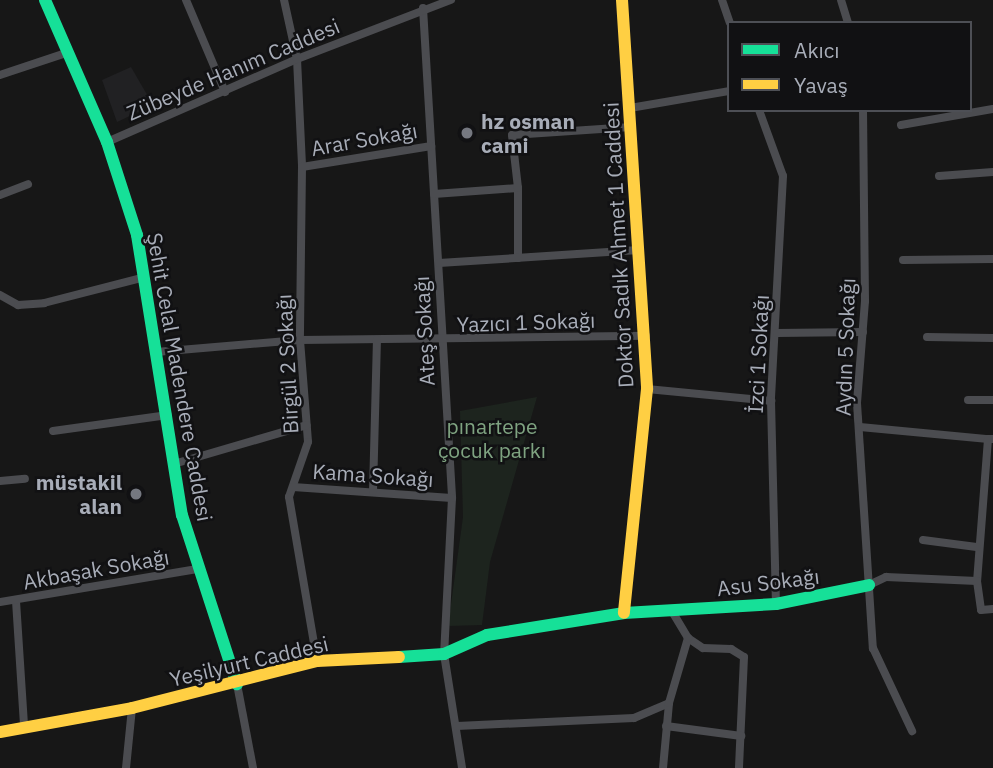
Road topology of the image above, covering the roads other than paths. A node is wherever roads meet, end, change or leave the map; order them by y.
1 (45, 0) edge
2 (186, 0) edge
3 (284, 0) edge
4 (451, 0) edge
5 (622, 0) edge
6 (722, 0) edge
7 (841, 0) edge
8 (423, 8) junction
9 (729, 21) edge
10 (847, 21) edge
11 (66, 53) junction
12 (297, 59) junction
13 (0, 75) edge
14 (727, 91) edge
15 (225, 92) junction
16 (630, 108) junction
17 (993, 109) edge
18 (760, 112) edge
19 (863, 112) edge
20 (901, 125) dead end
21 (631, 127) junction
22 (107, 142) junction
23 (431, 146) junction
24 (302, 167) junction
25 (993, 172) edge
26 (939, 176) dead end
27 (28, 184) dead end
28 (519, 188) junction
29 (434, 194) junction
30 (0, 195) edge
31 (639, 250) junction
32 (518, 258) junction
33 (993, 259) edge
34 (902, 260) dead end
35 (439, 263) junction
36 (146, 277) junction
37 (0, 295) edge
38 (863, 332) junction
39 (777, 333) junction
40 (646, 336) junction
41 (927, 337) dead end
42 (993, 338) edge
43 (300, 340) junction
44 (377, 340) junction
45 (442, 342) junction
46 (156, 352) junction
47 (647, 390) junction
48 (968, 400) dead end
49 (993, 400) edge
50 (771, 401) junction
51 (169, 415) junction
52 (307, 425) junction
53 (860, 427) junction
54 (53, 431) dead end
55 (990, 439) edge
56 (177, 463) junction
57 (25, 479) dead end
58 (0, 481) edge
59 (293, 487) junction
60 (373, 491) junction
61 (452, 498) junction
62 (923, 540) dead end
63 (978, 547) junction
64 (197, 569) junction
65 (977, 580) junction
66 (869, 586) junction
67 (16, 601) junction
68 (0, 602) edge
69 (776, 604) junction
70 (993, 609) edge
71 (672, 611) junction
72 (624, 613) junction
73 (688, 638) junction
74 (444, 654) junction
75 (317, 661) junction
76 (237, 684) junction
77 (669, 703) junction
78 (132, 708) junction
79 (24, 726) junction
80 (457, 726) junction
81 (666, 726) junction
82 (912, 731) dead end
83 (0, 732) edge
84 (741, 736) junction
85 (126, 768) edge
86 (254, 768) edge
87 (463, 768) edge
88 (663, 768) edge
89 (739, 768) edge

1 - 11 street, Şehit Celal Madendere Caddesi
2 - 15 street
3 - 12 street, Birgül 2 Sokağı
4 - 8 street, Zübeyde Hanım Caddesi
5 - 16 street, Doktor Sadık Ahmet 1 Caddesi
6 - 9 street
7 - 10 street
8 - 12 street, Zübeyde Hanım Caddesi
8 - 23 street, Ateş Sokağı
11 - 13 street
11 - 22 street, Şehit Celal Madendere Caddesi
12 - 15 street, Zübeyde Hanım Caddesi
12 - 24 street, Birgül 2 Sokağı
14 - 16 street
15 - 22 street, Zübeyde Hanım Caddesi
16 - 21 street, Doktor Sadık Ahmet 1 Caddesi
17 - 20 street
18 - 39 street, İzci 1 Sokağı
19 - 38 street, Aydın 5 Sokağı
21 - 28 street
21 - 31 street, Doktor Sadık Ahmet 1 Caddesi
22 - 36 street, Şehit Celal Madendere Caddesi
23 - 24 street, Arar Sokağı
23 - 29 street, Ateş Sokağı
24 - 43 street, Birgül 2 Sokağı
25 - 26 street
27 - 30 street
28 - 29 street
28 - 32 street
29 - 35 street, Ateş Sokağı
31 - 32 street
31 - 40 street, Doktor Sadık Ahmet 1 Caddesi
32 - 35 street
33 - 34 street
35 - 45 street, Ateş Sokağı
36 - 37 street
36 - 46 street, Şehit Celal Madendere Caddesi
38 - 39 street
38 - 53 street, Aydın 5 Sokağı
39 - 50 street, İzci 1 Sokağı
40 - 45 street, Yazıcı 1 Sokağı
40 - 47 street, Doktor Sadık Ahmet 1 Caddesi
41 - 42 street
43 - 44 street, Yazıcı 1 Sokağı
43 - 46 street, Yazıcı 1 Sokağı
43 - 52 street, Birgül 2 Sokağı
44 - 45 street, Yazıcı 1 Sokağı
44 - 60 street
45 - 61 street, Ateş Sokağı
46 - 51 street, Şehit Celal Madendere Caddesi
47 - 50 street
47 - 72 street, Doktor Sadık Ahmet 1 Caddesi
48 - 49 street
50 - 69 street, İzci 1 Sokağı
51 - 54 street
51 - 56 street, Şehit Celal Madendere Caddesi
52 - 56 street
52 - 59 street, Birgül 2 Sokağı
53 - 55 street
53 - 66 street, Aydın 5 Sokağı
55 - 63 street
56 - 64 street, Şehit Celal Madendere Caddesi
57 - 58 street
59 - 60 street, Kama Sokağı
59 - 75 street, Birgül 2 Sokağı
60 - 61 street, Kama Sokağı
61 - 74 street, Ateş Sokağı
62 - 63 street
63 - 65 street
64 - 67 street, Akbaşak Sokağı
64 - 76 street, Şehit Celal Madendere Caddesi
65 - 66 street
65 - 70 street
66 - 69 street, Asu Sokağı
66 - 82 street, Aydın 5 Sokağı
67 - 68 street, Akbaşak Sokağı
67 - 79 street
69 - 71 street, Asu Sokağı
71 - 72 street, Yeşilyurt Caddesi
71 - 73 street
72 - 74 street, Yeşilyurt Caddesi
73 - 77 street
73 - 84 street
74 - 75 street, Yeşilyurt Caddesi
74 - 80 street, Ateş Sokağı
75 - 76 street, Yeşilyurt Caddesi
76 - 78 street, Yeşilyurt Caddesi
76 - 86 street, Şehit Celal Madendere Caddesi
77 - 80 street
77 - 81 street
78 - 79 street, Yeşilyurt Caddesi
78 - 85 street
79 - 83 street, Yeşilyurt Caddesi
80 - 87 street, Ateş Sokağı
81 - 84 street
81 - 88 street
84 - 89 street

